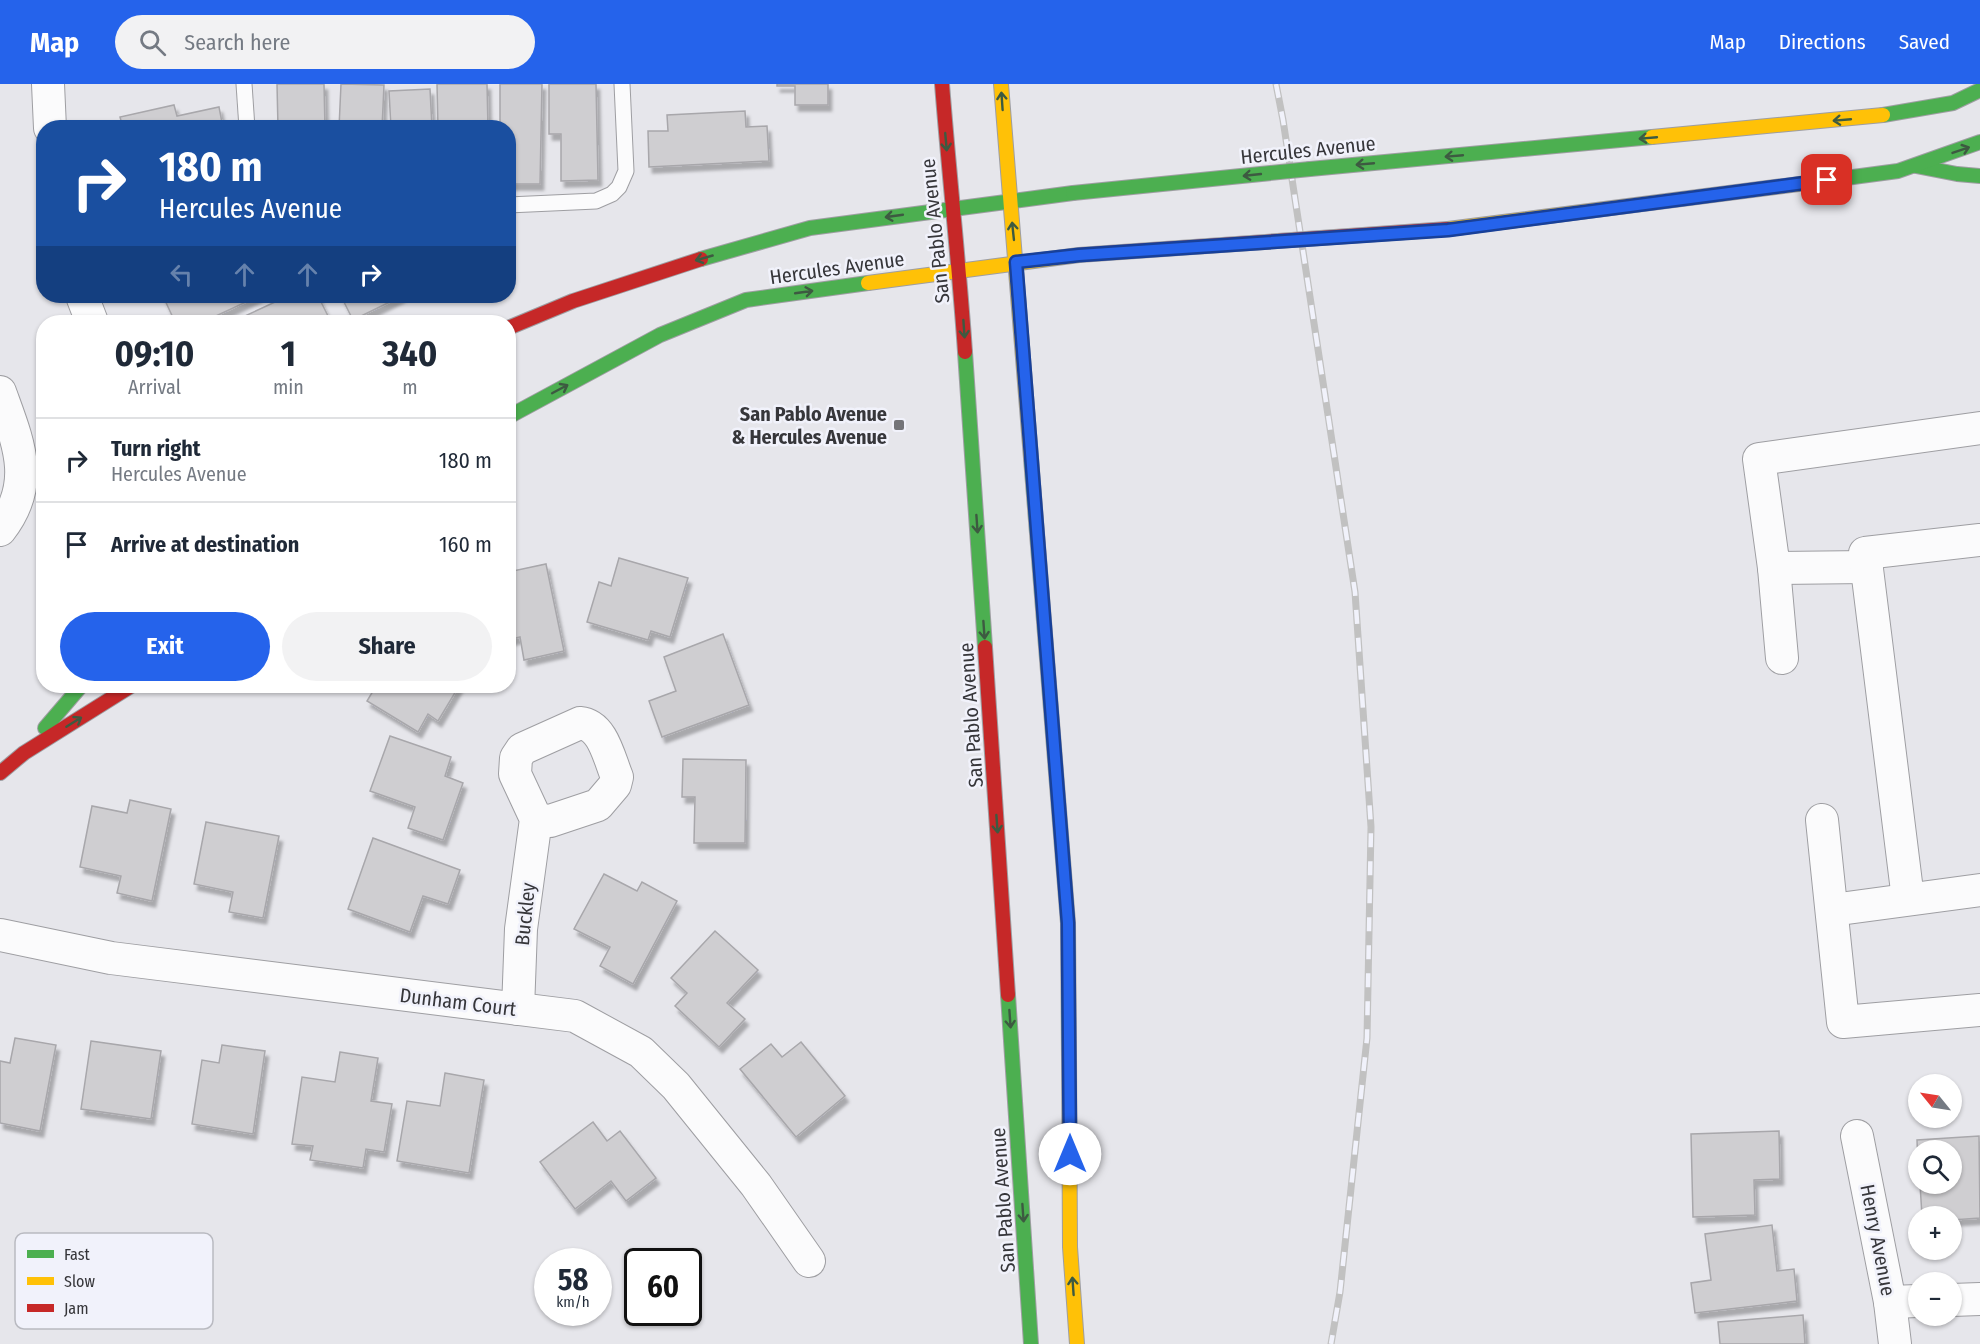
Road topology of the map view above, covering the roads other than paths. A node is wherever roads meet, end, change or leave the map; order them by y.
1 (48, 84) edge
2 (244, 84) edge
3 (622, 84) edge
4 (942, 84) edge
5 (1001, 84) edge
6 (1980, 90) edge
7 (1920, 95) dead end
8 (1880, 116) junction
9 (50, 120) edge
10 (246, 120) edge
11 (1980, 142) edge
12 (1914, 166) junction
13 (1980, 176) edge
14 (1009, 201) junction
15 (516, 205) edge
16 (952, 208) junction
17 (1016, 262) junction
18 (960, 271) junction
19 (516, 325) edge
20 (0, 392) edge
21 (516, 413) edge
22 (1980, 428) edge
23 (0, 530) edge
24 (1980, 540) edge
25 (1867, 567) junction
26 (1774, 568) junction
27 (1782, 658) dead end
28 (75, 693) edge
29 (120, 693) edge
30 (24, 753) junction
31 (0, 773) edge
32 (536, 819) dead end
33 (1822, 819) dead end
34 (1980, 890) edge
35 (1908, 899) junction
36 (1832, 910) junction
37 (0, 935) edge
38 (518, 1010) junction
39 (1980, 1010) edge
40 (1857, 1137) dead end
41 (809, 1262) dead end
42 (1980, 1299) edge
43 (1962, 1300) edge
44 (1904, 1301) edge
45 (1031, 1344) edge
46 (1077, 1344) edge
47 (1895, 1344) edge

1 - 9 street
2 - 10 lane
3 - 15 lane
4 -> 16 street, San Pablo Avenue
14 -> 5 street
6 - 8 street, Hercules Avenue
7 - 8 street
8 -> 14 street, Hercules Avenue, bridge
12 -> 11 street, Hercules Avenue
12 - 13 street
12 - 17 street, Hercules Avenue, bridge
14 - 16 street, Hercules Avenue
17 -> 14 street
16 - 18 street, San Pablo Avenue
16 -> 19 street, Hercules Avenue
17 - 18 street, Hercules Avenue
46 -> 17 street
21 -> 18 street, Hercules Avenue
18 -> 45 street, San Pablo Avenue
20 - 23 street
22 - 26 street
24 - 25 street
25 - 26 street
25 - 35 street
26 - 27 street
28 - 30 street
30 -> 29 street
30 - 31 street
32 - 38 street, Buckley
33 - 36 street
34 - 35 street
35 - 36 street
36 - 39 street
37 - 38 street, Dunham Court
38 - 41 street, Dunham Court
40 - 44 street, Henry Avenue
42 - 43 street
44 - 47 street, Henry Avenue

